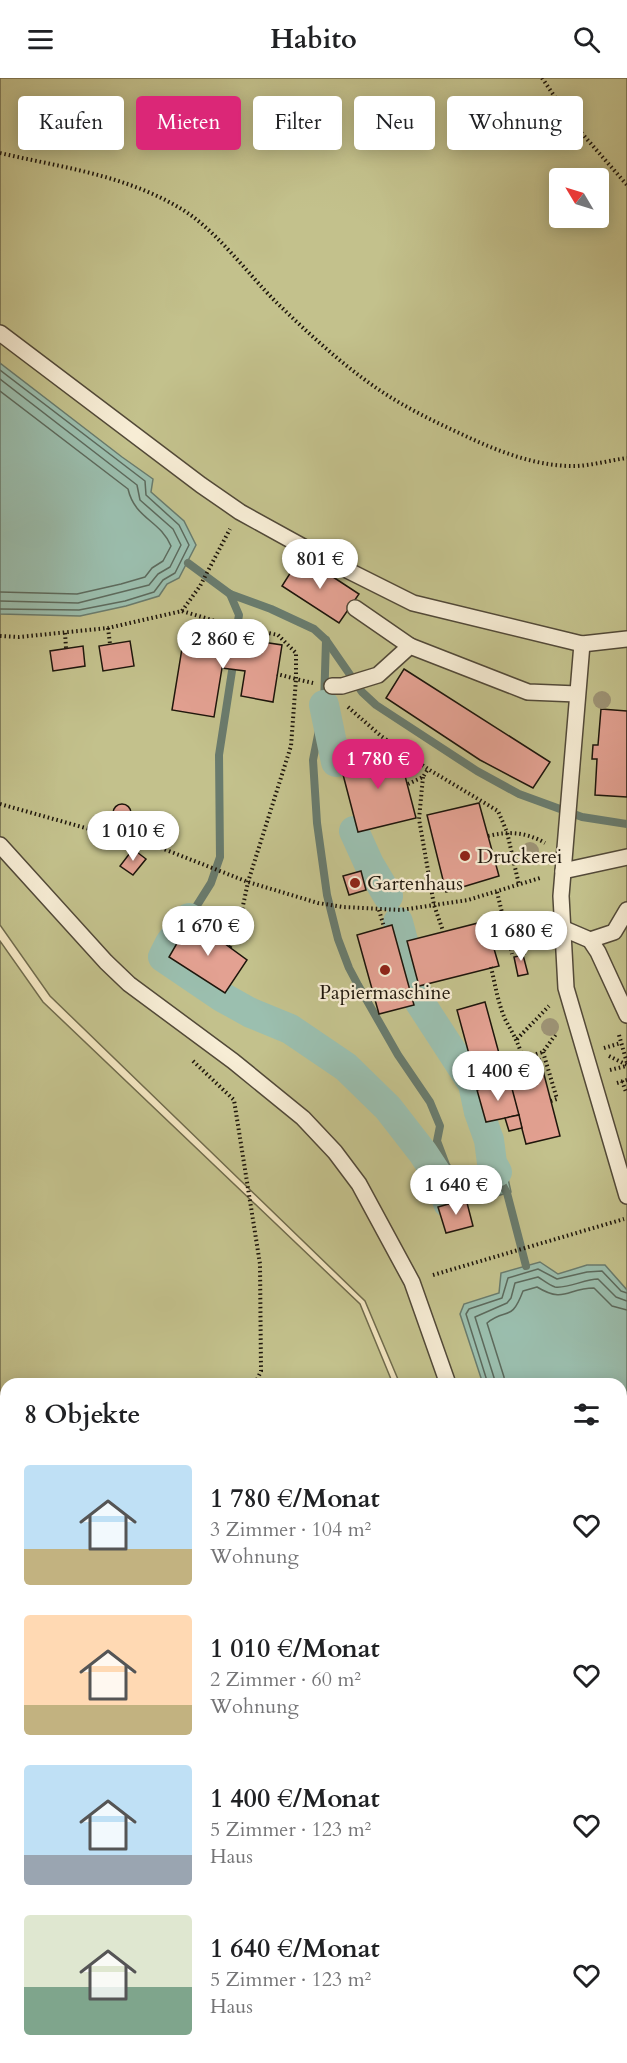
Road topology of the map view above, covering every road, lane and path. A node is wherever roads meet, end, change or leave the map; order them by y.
1 (542, 78) edge
2 (0, 153) edge
3 (627, 185) edge
4 (0, 333) edge
5 (627, 458) edge
6 (218, 548) dead end
7 (355, 608) dead end
8 (182, 611) junction
9 (108, 628) junction
10 (65, 633) junction
11 (0, 636) edge
12 (627, 639) edge
13 (110, 644) dead end
14 (582, 644) junction
15 (410, 646) junction
16 (66, 648) dead end
17 (277, 674) dead end
18 (296, 680) junction
19 (306, 682) dead end
20 (337, 686) joint
21 (577, 694) junction
22 (428, 769) junction
23 (423, 777) junction
24 (408, 784) dead end
25 (0, 804) edge
26 (507, 832) junction
27 (488, 836) dead end
28 (144, 843) junction
29 (0, 845) edge
30 (137, 852) dead end
31 (565, 856) junction
32 (627, 857) edge
33 (563, 872) junction
34 (248, 882) junction
35 (497, 892) junction
36 (434, 906) junction
37 (379, 910) junction
38 (627, 910) edge
39 (384, 927) dead end
40 (562, 928) junction
41 (443, 931) dead end
42 (590, 940) junction
43 (521, 941) dead end
44 (510, 944) junction
45 (230, 947) dead end
46 (494, 948) dead end
47 (512, 954) dead end
48 (491, 968) dead end
49 (566, 988) junction
50 (573, 1012) junction
51 (627, 1015) edge
52 (517, 1038) junction
53 (543, 1052) junction
54 (523, 1057) junction
55 (192, 1060) dead end
56 (524, 1063) dead end
57 (622, 1081) dead end
58 (502, 1083) dead end
59 (625, 1094) edge
60 (551, 1101) dead end
61 (627, 1196) edge
62 (627, 1218) edge
63 (448, 1270) dead end
64 (258, 1378) edge
65 (446, 1378) edge

1 - 3 path
2 - 5 path
4 - 14 lane
6 - 8 path
7 - 15 lane
8 - 9 path
8 - 18 path
9 - 10 path
9 - 13 path
10 - 11 path
10 - 16 path
12 - 14 lane
14 - 21 lane
15 - 20 lane
15 - 21 lane
17 - 18 path
18 - 19 path
18 - 34 path
20 - 22 path
21 - 31 lane
22 - 23 path
22 - 26 path
23 - 24 path
23 - 36 path
25 - 28 path
26 - 27 path
26 - 31 path
26 - 35 path
28 - 30 path
28 - 34 path
29 - 65 lane
31 - 33 lane
32 - 33 lane
33 - 40 lane
34 - 37 path
34 - 45 path
35 - 36 path
35 - 44 path
36 - 37 path
36 - 41 path
37 - 39 path
38 - 42 lane
40 - 42 lane
40 - 49 lane
42 - 51 lane
43 - 44 path
44 - 46 path
44 - 47 path
48 - 52 path
49 - 50 lane
49 - 52 path
50 - 53 path
50 - 61 lane
52 - 54 path
53 - 54 path
53 - 60 path
54 - 56 path
54 - 58 path
55 - 64 path
57 - 59 path
62 - 63 path

